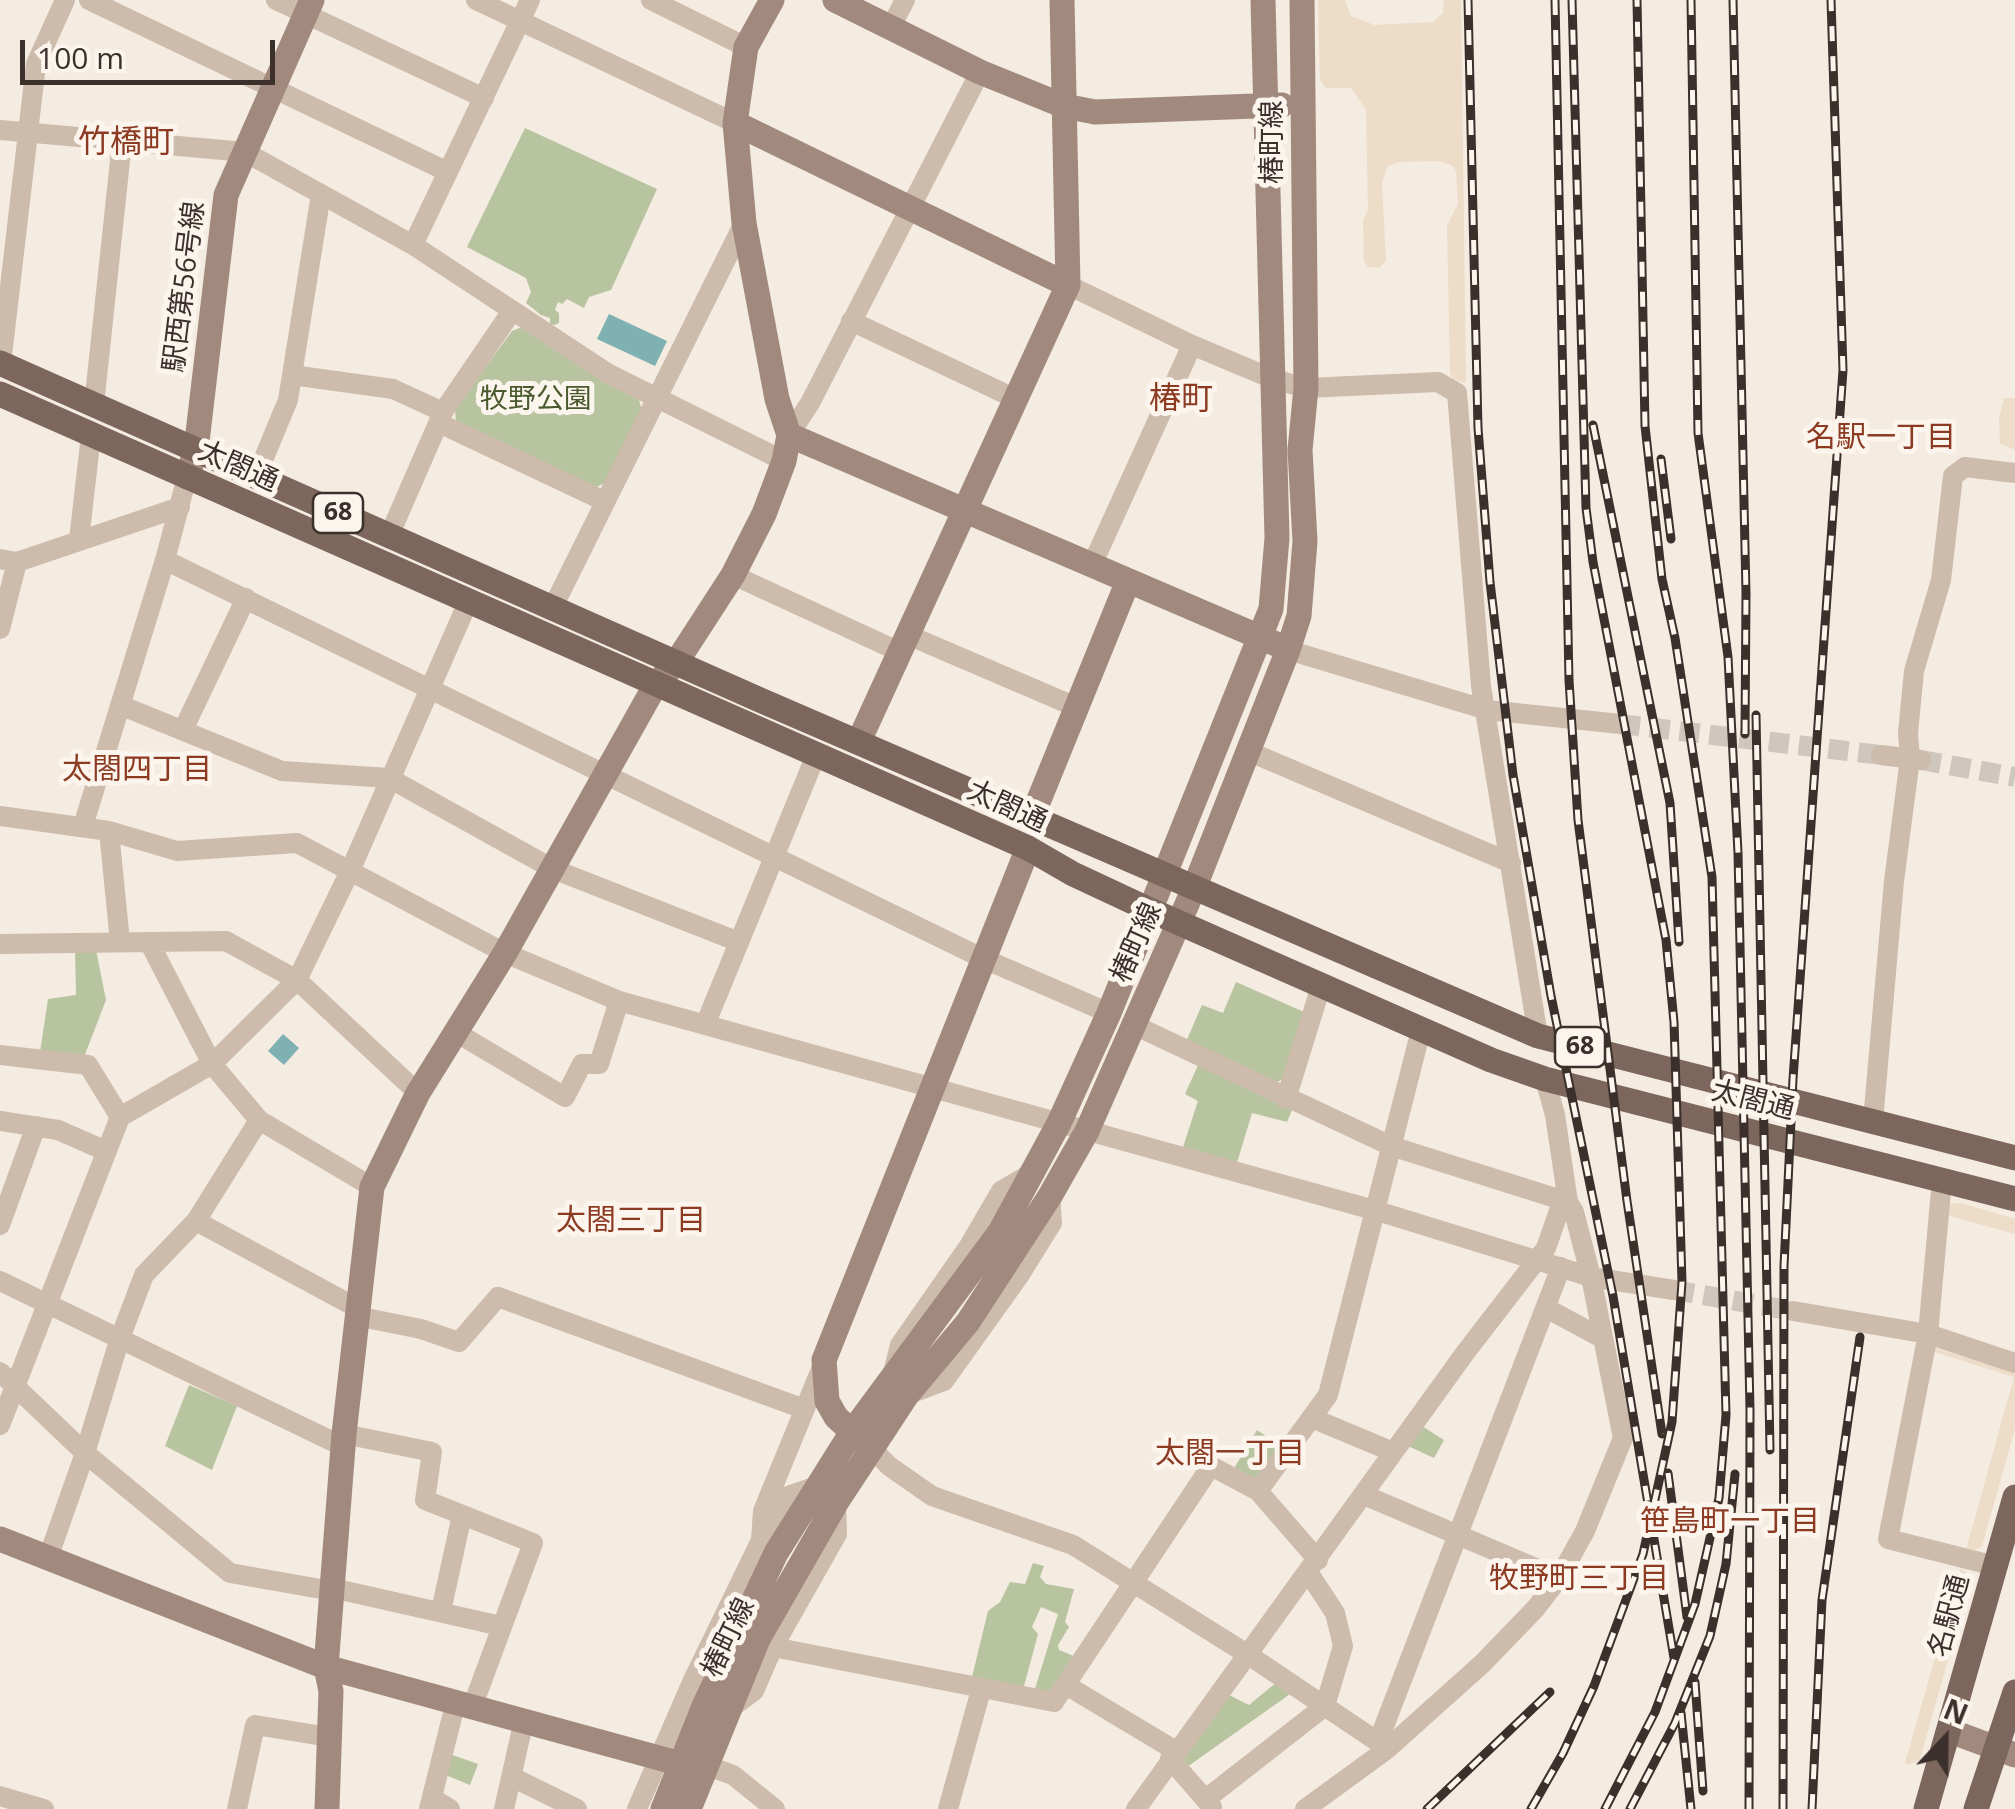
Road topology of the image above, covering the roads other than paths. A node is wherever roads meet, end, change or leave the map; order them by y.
1 (64, 0) edge
2 (90, 0) edge
3 (276, 0) edge
4 (476, 0) edge
5 (530, 0) edge
6 (651, 0) edge
7 (772, 0) edge
8 (835, 0) edge
9 (905, 0) edge
10 (1062, 0) edge
11 (1263, 0) edge
12 (1302, 0) edge
13 (309, 7) edge
14 (520, 20) junction
15 (891, 27) junction
16 (746, 47) junction
17 (980, 72) junction
18 (273, 88) junction
19 (484, 98) junction
20 (1302, 104) junction
21 (1064, 106) junction
22 (1268, 106) junction
23 (736, 124) junction
24 (0, 130) edge
25 (28, 132) junction
26 (122, 142) junction
27 (245, 152) junction
28 (448, 172) junction
29 (321, 194) junction
30 (908, 208) junction
31 (744, 223) junction
32 (414, 245) junction
33 (1068, 285) junction
34 (512, 311) junction
35 (851, 321) junction
36 (1192, 345) junction
37 (0, 364) edge
38 (292, 375) junction
39 (1273, 378) junction
40 (1306, 388) junction
41 (0, 394) edge
42 (1014, 398) junction
43 (656, 399) junction
44 (94, 405) junction
45 (441, 418) junction
46 (91, 435) junction
47 (789, 435) junction
48 (196, 450) junction
49 (784, 461) junction
50 (2015, 473) edge
51 (186, 477) junction
52 (256, 477) junction
53 (604, 501) junction
54 (180, 507) junction
55 (964, 510) junction
56 (389, 536) junction
57 (79, 540) junction
58 (8, 560) edge
59 (166, 560) junction
60 (1092, 565) junction
61 (733, 575) junction
62 (1128, 580) junction
63 (246, 598) junction
64 (468, 602) junction
65 (552, 608) junction
66 (0, 629) edge
67 (1260, 637) junction
68 (904, 644) junction
69 (1288, 650) junction
70 (676, 663) junction
71 (656, 684) junction
72 (429, 688) junction
73 (120, 704) junction
74 (1076, 707) junction
75 (1487, 710) junction
76 (1620, 724) tunnel mouth
77 (183, 730) junction
78 (859, 741) junction
79 (1250, 752) junction
80 (816, 755) junction
81 (1881, 755) tunnel mouth
82 (1916, 759) junction
83 (608, 773) junction
84 (389, 778) junction
85 (0, 816) edge
86 (1032, 817) junction
87 (84, 826) junction
88 (110, 831) junction
89 (1028, 848) junction
90 (775, 856) junction
91 (1511, 863) junction
92 (553, 869) junction
93 (350, 871) junction
94 (1166, 874) junction
95 (1195, 886) junction
96 (1150, 910) junction
97 (1179, 922) junction
98 (120, 942) junction
99 (150, 942) junction
100 (740, 942) junction
101 (0, 944) edge
102 (504, 953) junction
103 (982, 958) junction
104 (297, 980) junction
105 (1321, 986) junction
106 (619, 1001) junction
107 (1109, 1013) junction
108 (705, 1025) junction
109 (1134, 1025) junction
110 (1422, 1030) junction
111 (457, 1033) junction
112 (1538, 1036) junction
113 (0, 1055) edge
114 (212, 1064) junction
115 (1544, 1079) junction
116 (932, 1088) junction
117 (418, 1093) junction
118 (1286, 1099) junction
119 (120, 1117) junction
120 (259, 1120) junction
121 (0, 1121) edge
122 (1874, 1121) junction
123 (1059, 1123) junction
124 (36, 1126) junction
125 (1086, 1130) junction
126 (1390, 1146) junction
127 (106, 1151) junction
128 (2015, 1158) edge
129 (1942, 1180) junction
130 (372, 1187) junction
131 (2015, 1198) edge
132 (1568, 1202) junction
133 (1374, 1210) junction
134 (196, 1221) junction
135 (0, 1224) edge
136 (1536, 1260) junction
137 (1561, 1267) junction
138 (1591, 1277) junction
139 (0, 1281) edge
140 (1674, 1290) tunnel mouth
141 (47, 1304) junction
142 (1546, 1308) junction
143 (1792, 1311) tunnel mouth
144 (357, 1312) junction
145 (1928, 1334) junction
146 (1600, 1337) junction
147 (118, 1341) junction
148 (824, 1360) junction
149 (2015, 1363) edge
150 (8, 1379) edge
151 (899, 1388) junction
152 (804, 1409) junction
153 (1312, 1418) junction
154 (0, 1425) edge
155 (343, 1440) junction
156 (861, 1440) junction
157 (1392, 1452) junction
158 (85, 1453) junction
159 (1258, 1491) junction
160 (826, 1495) junction
161 (1364, 1495) junction
162 (2015, 1497) edge
163 (462, 1516) junction
164 (1457, 1537) junction
165 (0, 1539) edge
166 (760, 1540) junction
167 (48, 1558) junction
168 (1313, 1566) junction
169 (1995, 1566) junction
170 (1559, 1578) junction
171 (1134, 1582) junction
172 (332, 1590) junction
173 (440, 1611) junction
174 (502, 1626) junction
175 (773, 1646) junction
176 (1247, 1654) junction
177 (326, 1668) junction
178 (694, 1680) junction
179 (1066, 1685) junction
180 (982, 1690) junction
181 (2015, 1692) edge
182 (464, 1703) junction
183 (1324, 1706) junction
184 (715, 1708) junction
185 (524, 1720) junction
186 (1950, 1731) junction
187 (329, 1737) junction
188 (1382, 1746) junction
189 (2006, 1752) edge
190 (1173, 1755) junction
191 (670, 1762) junction
192 (705, 1770) junction
193 (512, 1777) junction
194 (0, 1796) edge
195 (641, 1799) edge
196 (430, 1803) edge
197 (1210, 1804) edge
198 (44, 1809) edge
199 (237, 1809) edge
200 (327, 1809) edge
201 (450, 1809) edge
202 (504, 1809) edge
203 (577, 1809) edge
204 (662, 1809) edge
205 (689, 1809) edge
206 (701, 1809) edge
207 (775, 1809) edge
208 (948, 1809) edge
209 (1136, 1809) edge
210 (1305, 1809) edge
211 (1926, 1809) edge
212 (1976, 1809) edge

1 - 25 street
2 - 18 street
3 - 13 street
4 - 14 street
5 - 14 street
6 - 16 street
7 - 16 street
8 - 15 street
9 - 15 street
10 - 21 street
11 - 22 street, 椿町線
12 - 20 street, 椿町線
13 - 18 street, 駅西第56号線
13 - 19 street
14 - 19 street
14 - 23 street
15 - 17 street
16 - 23 street
17 - 21 street
17 - 30 street
18 - 27 street, 駅西第56号線
18 - 28 street
19 - 28 street
20 - 22 street
20 - 40 street, 椿町線
21 - 22 street
21 - 33 street
22 - 39 street, 椿町線
23 - 30 street
23 - 31 street
24 - 25 street
25 - 26 street
25 - 37 street
26 - 27 street
26 - 44 street
27 - 29 street
27 - 48 street, 駅西第56号線
28 - 32 street
29 - 32 street
29 - 38 street
30 - 33 street
30 - 35 street
31 - 43 street
31 - 47 street
32 - 34 street
33 - 36 street
33 - 42 street
34 - 43 street
34 - 45 street
35 - 42 street
35 - 47 street
36 - 39 street
36 - 60 street
37 - 44 main road, 太閤通 / 68
38 - 45 street
38 - 52 street
39 - 40 street
39 - 67 street, 椿町線
40 - 69 street, 椿町線
40 - 75 street
41 - 46 main road, 太閤通 / 68
42 - 55 street
43 - 49 street
43 - 53 street
44 - 48 main road, 太閤通 / 68
45 - 53 street
45 - 56 street
46 - 51 main road, 太閤通 / 68
46 - 57 street
47 - 49 street
47 - 55 street
48 - 51 street, 駅西第56号線
48 - 52 main road, 太閤通 / 68
49 - 61 street
50 - 82 street
51 - 54 street
51 - 64 main road, 太閤通 / 68
52 - 56 main road, 太閤通 / 68
53 - 65 street
54 - 57 street
54 - 59 street
55 - 60 street
55 - 68 street
56 - 65 main road, 太閤通 / 68
57 - 58 street
58 - 66 street
59 - 63 street
59 - 73 street
60 - 62 street
61 - 68 street
61 - 70 street
62 - 67 street
62 - 74 street
63 - 72 street
63 - 77 street
64 - 71 main road, 太閤通 / 68
64 - 72 street
65 - 70 main road, 太閤通 / 68
67 - 69 street
67 - 94 street, 椿町線
68 - 74 street
68 - 78 street
69 - 75 street
69 - 79 street, 椿町線
70 - 71 street
70 - 78 main road, 太閤通 / 68
71 - 80 main road, 太閤通 / 68
71 - 83 street
72 - 83 street
72 - 84 street
73 - 77 street
73 - 87 street
74 - 86 street
75 - 76 street
75 - 91 street
77 - 84 street
78 - 86 main road, 太閤通 / 68
79 - 91 street
79 - 95 street, 椿町線
80 - 89 main road, 太閤通 / 68
80 - 90 street
81 - 82 street
82 - 122 street
83 - 90 street
83 - 92 street
84 - 92 street
84 - 93 street
85 - 87 street
86 - 94 main road, 太閤通 / 68
87 - 88 street
88 - 93 street
88 - 98 street
89 - 96 main road, 太閤通 / 68
89 - 103 street
90 - 100 street
90 - 103 street
91 - 112 street
92 - 100 street
92 - 102 street
93 - 102 street
93 - 104 street
94 - 95 main road, 太閤通 / 68
94 - 96 street, 椿町線
95 - 97 street, 椿町線
95 - 112 main road, 太閤通 / 68
96 - 97 main road, 太閤通 / 68
96 - 107 street, 椿町線
97 - 105 main road, 太閤通 / 68
97 - 109 street, 椿町線
98 - 99 street
98 - 101 street
99 - 104 street
99 - 114 street
100 - 108 street
102 - 106 street
102 - 111 street
103 - 107 street
103 - 116 street
104 - 114 street
104 - 117 street
105 - 110 main road, 太閤通 / 68
105 - 118 street
106 - 108 street
106 - 111 street
107 - 123 street, 椿町線
108 - 116 street
109 - 118 street
109 - 125 street, 椿町線
110 - 115 main road, 太閤通 / 68
110 - 126 street
111 - 117 street
112 - 122 main road, 太閤通 / 68
113 - 119 street
114 - 119 street
114 - 120 street
115 - 129 main road, 太閤通 / 68
115 - 132 street
116 - 123 street
116 - 148 street
117 - 130 street
118 - 126 street
119 - 127 street
120 - 130 street
120 - 134 street
121 - 124 street
122 - 128 main road, 太閤通 / 68
123 - 125 street
123 - 151 street, 椿町線
124 - 127 street
124 - 135 street
125 - 133 street
125 - 151 street, 椿町線
126 - 132 street
126 - 133 street
127 - 141 street
129 - 131 main road, 太閤通 / 68
129 - 145 street
130 - 144 street
132 - 136 street
132 - 138 street
133 - 136 street
133 - 153 street
134 - 144 street
134 - 147 street
136 - 137 street
136 - 157 street
137 - 138 street
137 - 142 street
138 - 140 street
138 - 146 street
139 - 141 street
141 - 147 street
141 - 150 street
142 - 146 street
142 - 164 street
143 - 145 street
144 - 152 street
144 - 155 street
145 - 149 street
145 - 169 street
146 - 170 street
147 - 155 street
147 - 158 street
148 - 152 street
148 - 156 street
150 - 154 street
150 - 158 street
151 - 156 street, 椿町線
152 - 166 street
153 - 157 street
153 - 159 street
155 - 163 street
155 - 172 street
156 - 160 street, 椿町線
156 - 171 street
157 - 161 street
158 - 167 street
158 - 172 street
159 - 168 street
159 - 171 street
160 - 166 street
160 - 175 street
160 - 184 street, 椿町線
161 - 164 street
161 - 168 street
162 - 169 main road, 名駅通
163 - 173 street
163 - 174 street
164 - 170 street
164 - 188 street
165 - 167 street
166 - 178 street
167 - 177 street
168 - 176 street
168 - 183 street
169 - 186 main road, 名駅通
170 - 188 street
171 - 176 street
171 - 179 street
172 - 173 street
172 - 177 street
173 - 174 street
174 - 182 street
175 - 180 street
175 - 184 street
176 - 183 street
176 - 190 street
177 - 182 street
177 - 187 street
178 - 184 street
178 - 191 street
179 - 180 street
179 - 190 street
180 - 208 street
181 - 189 main road
182 - 185 street
182 - 196 street
183 - 188 street
183 - 197 street
184 - 191 street, 椿町線
184 - 192 street, 椿町線
185 - 191 street
185 - 193 street
186 - 189 street
186 - 211 main road, 名駅通
187 - 199 street
187 - 200 street
188 - 210 street
189 - 212 main road
190 - 197 street
190 - 209 street
191 - 192 street
191 - 195 street
191 - 204 street, 椿町線
192 - 205 street, 椿町線
192 - 206 street
192 - 207 street
193 - 202 street
193 - 203 street
194 - 198 street
196 - 201 street

